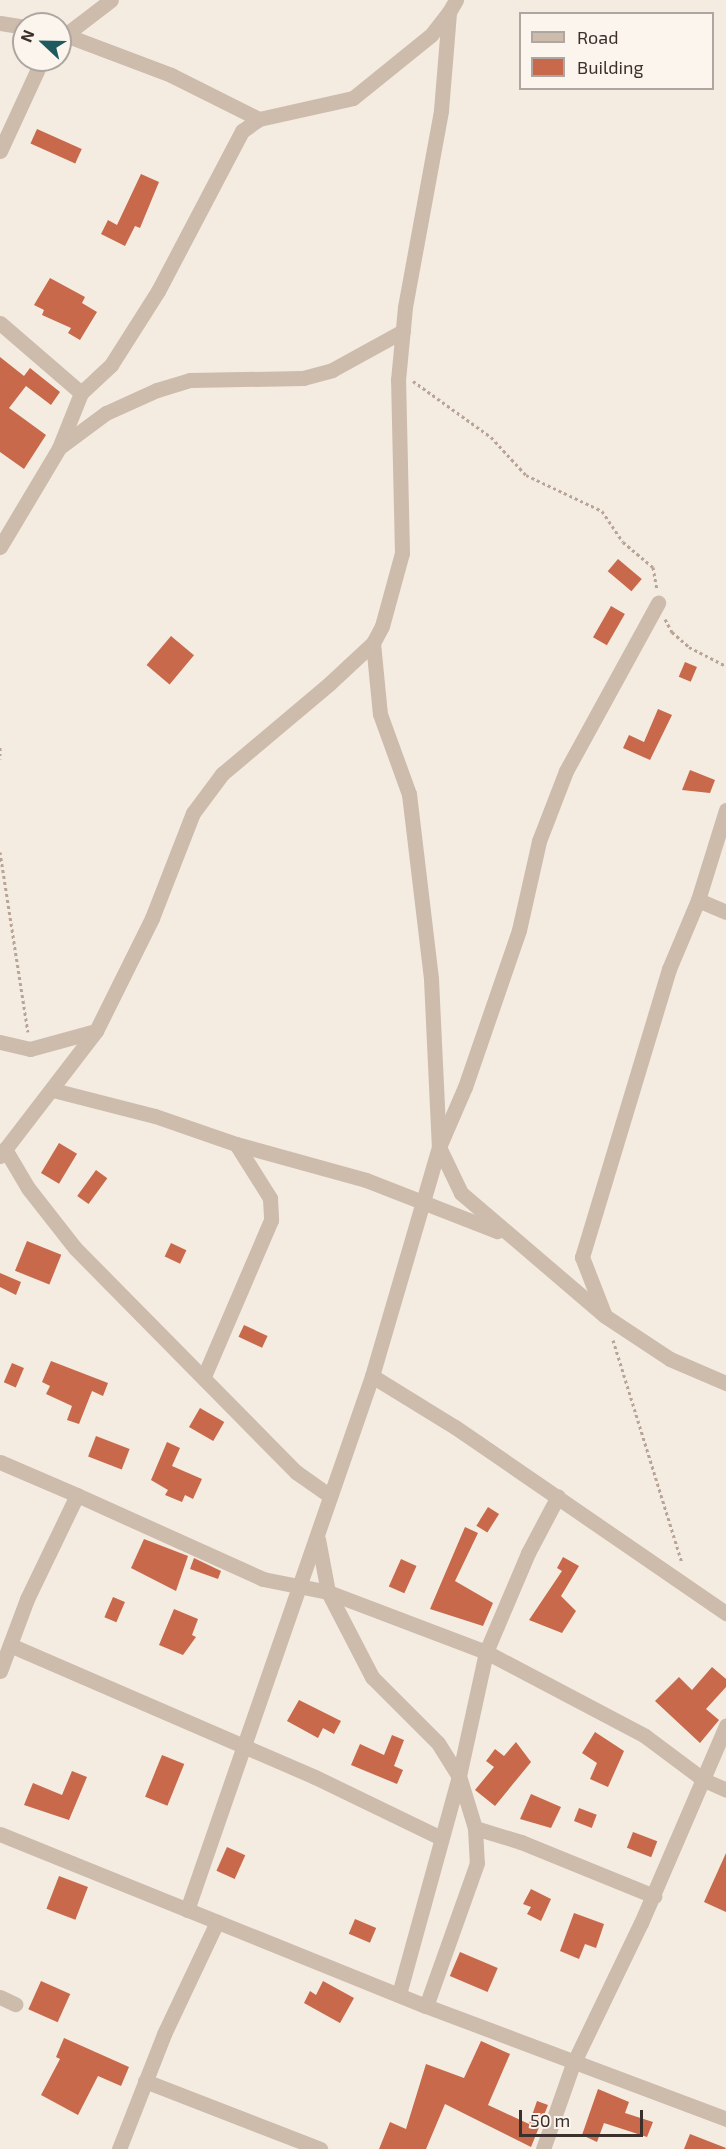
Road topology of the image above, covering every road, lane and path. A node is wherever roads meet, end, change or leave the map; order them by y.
1 (111, 0) edge
2 (453, 6) edge
3 (72, 28) edge
4 (72, 39) edge
5 (36, 72) edge
6 (259, 119) junction
7 (0, 151) edge
8 (0, 323) edge
9 (403, 331) junction
10 (399, 371) junction
11 (81, 393) junction
12 (59, 447) junction
13 (0, 547) edge
14 (658, 603) junction
15 (373, 643) junction
16 (726, 666) edge
17 (0, 747) edge
18 (0, 759) edge
19 (726, 810) edge
20 (0, 852) edge
21 (698, 900) junction
22 (726, 912) edge
23 (96, 1031) junction
24 (0, 1042) edge
25 (30, 1049) junction
26 (53, 1090) junction
27 (236, 1144) junction
28 (439, 1147) junction
29 (3, 1152) edge
30 (425, 1203) junction
31 (505, 1234) junction
32 (605, 1316) junction
33 (204, 1376) junction
34 (372, 1376) junction
35 (726, 1383) edge
36 (0, 1461) edge
37 (77, 1495) junction
38 (330, 1496) junction
39 (558, 1497) junction
40 (318, 1539) junction
41 (302, 1585) junction
42 (689, 1589) junction
43 (328, 1592) junction
44 (726, 1612) edge
45 (10, 1645) junction
46 (486, 1652) junction
47 (0, 1671) edge
48 (726, 1726) edge
49 (246, 1747) junction
50 (459, 1776) junction
51 (704, 1780) junction
52 (726, 1790) edge
53 (475, 1828) junction
54 (0, 1834) edge
55 (441, 1838) junction
56 (654, 1896) junction
57 (187, 1911) junction
58 (216, 1922) junction
59 (399, 1994) junction
60 (0, 1997) edge
61 (15, 2004) dead end
62 (426, 2006) junction
63 (573, 2064) junction
64 (145, 2081) junction
65 (726, 2119) edge
66 (119, 2149) edge
67 (320, 2149) edge
68 (543, 2149) edge

1 - 3 street
2 - 6 street
2 - 9 street
4 - 6 street
5 - 7 street
6 - 11 street
8 - 11 street
9 - 10 street
9 - 12 street
10 - 14 path
10 - 15 street
11 - 12 street
12 - 13 street
14 - 16 path
14 - 28 street
15 - 23 street
15 - 28 street
17 - 18 path
19 - 21 street
20 - 25 path
21 - 22 street
21 - 32 street
23 - 25 street
23 - 26 street
24 - 25 street
26 - 27 street
26 - 29 street
27 - 30 street
27 - 33 street
28 - 30 street
28 - 31 street
29 - 33 street
30 - 31 street
30 - 34 street
31 - 32 street
32 - 35 street
32 - 42 path
33 - 38 street
34 - 38 street
34 - 39 street
36 - 37 street
37 - 41 street
37 - 45 street
38 - 40 street
39 - 42 street
39 - 46 street
40 - 41 street
40 - 43 street
41 - 43 street
41 - 49 street
42 - 44 street
43 - 46 street
43 - 50 street
45 - 47 street
45 - 49 street
46 - 50 street
46 - 51 street
48 - 51 street
49 - 55 street
49 - 57 street
50 - 53 street
50 - 55 street
51 - 52 street
51 - 56 street
53 - 56 street
53 - 62 street
54 - 57 street
55 - 59 street
56 - 63 street
57 - 58 street
58 - 59 street
58 - 64 street
59 - 62 street
60 - 61 street
62 - 63 street
63 - 65 street
63 - 68 street
64 - 66 street
64 - 67 street

